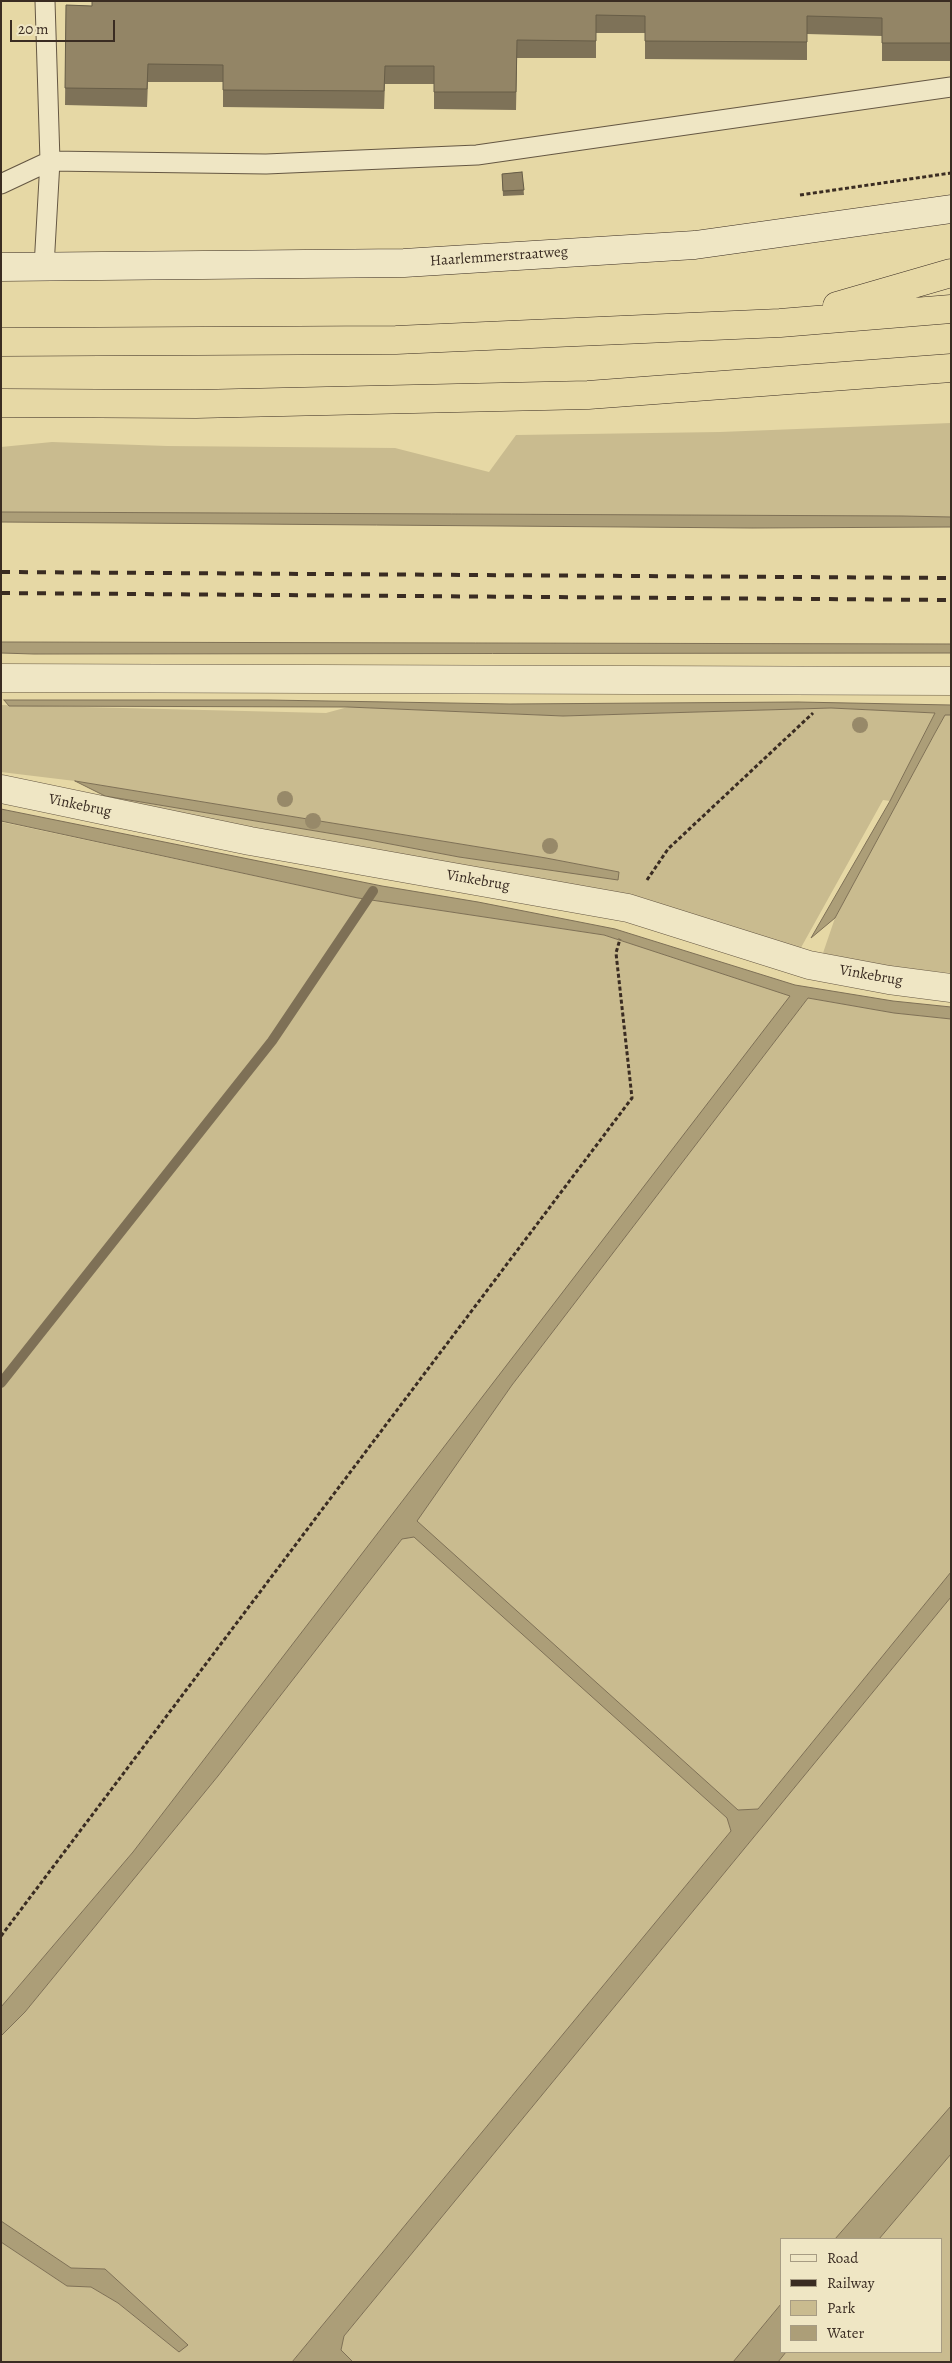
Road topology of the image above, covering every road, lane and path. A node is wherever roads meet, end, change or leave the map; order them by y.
1 (45, 1) edge
2 (951, 87) edge
3 (50, 161) junction
4 (951, 173) edge
5 (1, 184) edge
6 (793, 196) dead end
7 (951, 209) edge
8 (1, 266) edge
9 (44, 267) junction
10 (951, 273) edge
11 (951, 309) edge
12 (780, 323) junction
13 (1, 342) edge
14 (951, 368) edge
15 (1, 403) edge
16 (1, 678) edge
17 (951, 682) edge
18 (813, 715) dead end
19 (1, 789) edge
20 (668, 849) dead end
21 (616, 953) dead end
22 (951, 988) edge
23 (1, 1936) edge

1 - 3 lane
2 - 3 lane
3 - 5 lane
3 - 9 lane
4 - 6 path
7 - 9 street, Haarlemmerstraatweg
8 - 9 street, Haarlemmerstraatweg
10 - 12 highway
11 - 12 highway
12 - 13 highway
14 - 15 highway
16 - 17 street
18 - 20 path
19 - 22 street, Vinkebrug
21 - 23 path

